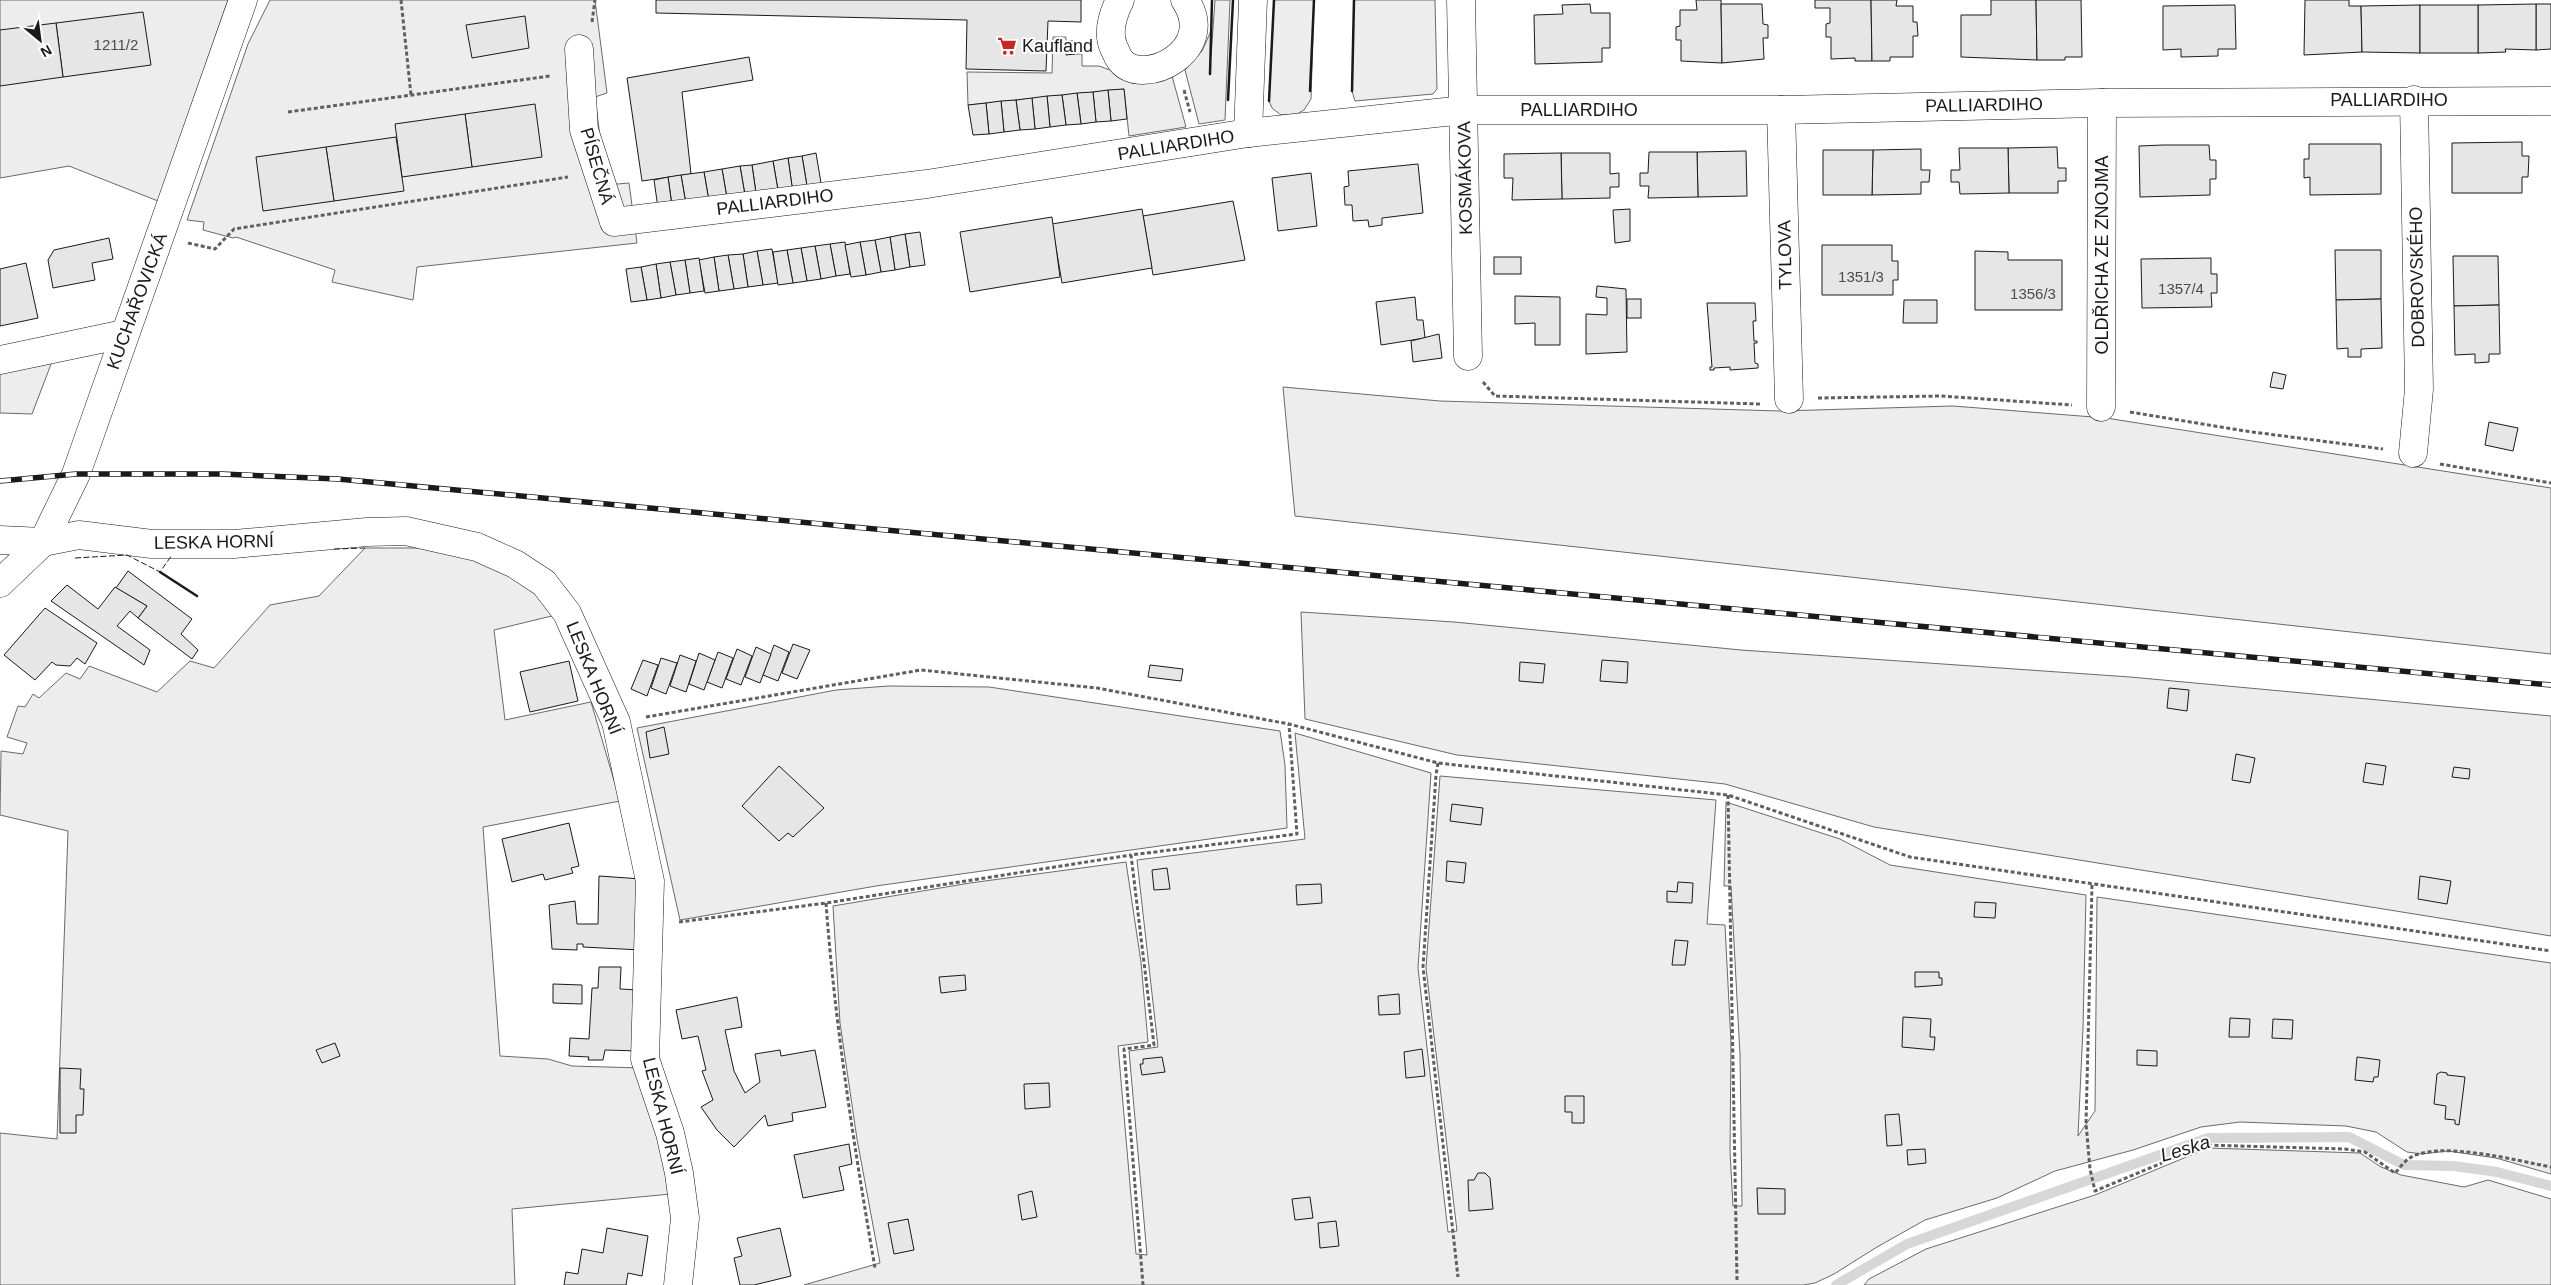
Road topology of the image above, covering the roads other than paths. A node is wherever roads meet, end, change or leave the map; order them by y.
1 (243, 0) edge
2 (1120, 0) edge
3 (1185, 0) edge
4 (1253, 0) edge
5 (1461, 0) edge
6 (579, 60) road end
7 (2414, 100) junction
8 (2551, 101) edge
9 (2102, 103) junction
10 (1464, 110) junction
11 (1781, 110) junction
12 (1248, 133) junction
13 (614, 222) joint
14 (124, 334) junction
15 (1468, 356) road end
16 (0, 360) edge
17 (1789, 399) road end
18 (2101, 407) dead end
19 (2413, 453) road end
20 (0, 540) edge
21 (43, 542) junction
22 (0, 583) edge
23 (678, 1285) edge

1 - 14 street, KUCHAŘOVICKÁ
2 - 3 street
4 - 12 street
5 - 10 street, KOSMÁKOVA
6 - 13 street, PÍSEČNÁ
7 - 8 street, PALLIARDIHO
7 - 9 street, PALLIARDIHO
7 - 19 street, DOBROVSKÉHO
9 - 11 street, PALLIARDIHO
9 - 18 street, OLDŘICHA ZE ZNOJMA
10 - 11 street, PALLIARDIHO
10 - 12 street, PALLIARDIHO
10 - 15 street, KOSMÁKOVA
11 - 17 street, TYLOVA
12 - 13 street, PALLIARDIHO
14 - 16 street
14 - 21 street, KUCHAŘOVICKÁ
20 - 21 street, LESKA HORNÍ
21 - 22 street, KUCHAŘOVICKÁ
21 - 23 street, LESKA HORNÍ

